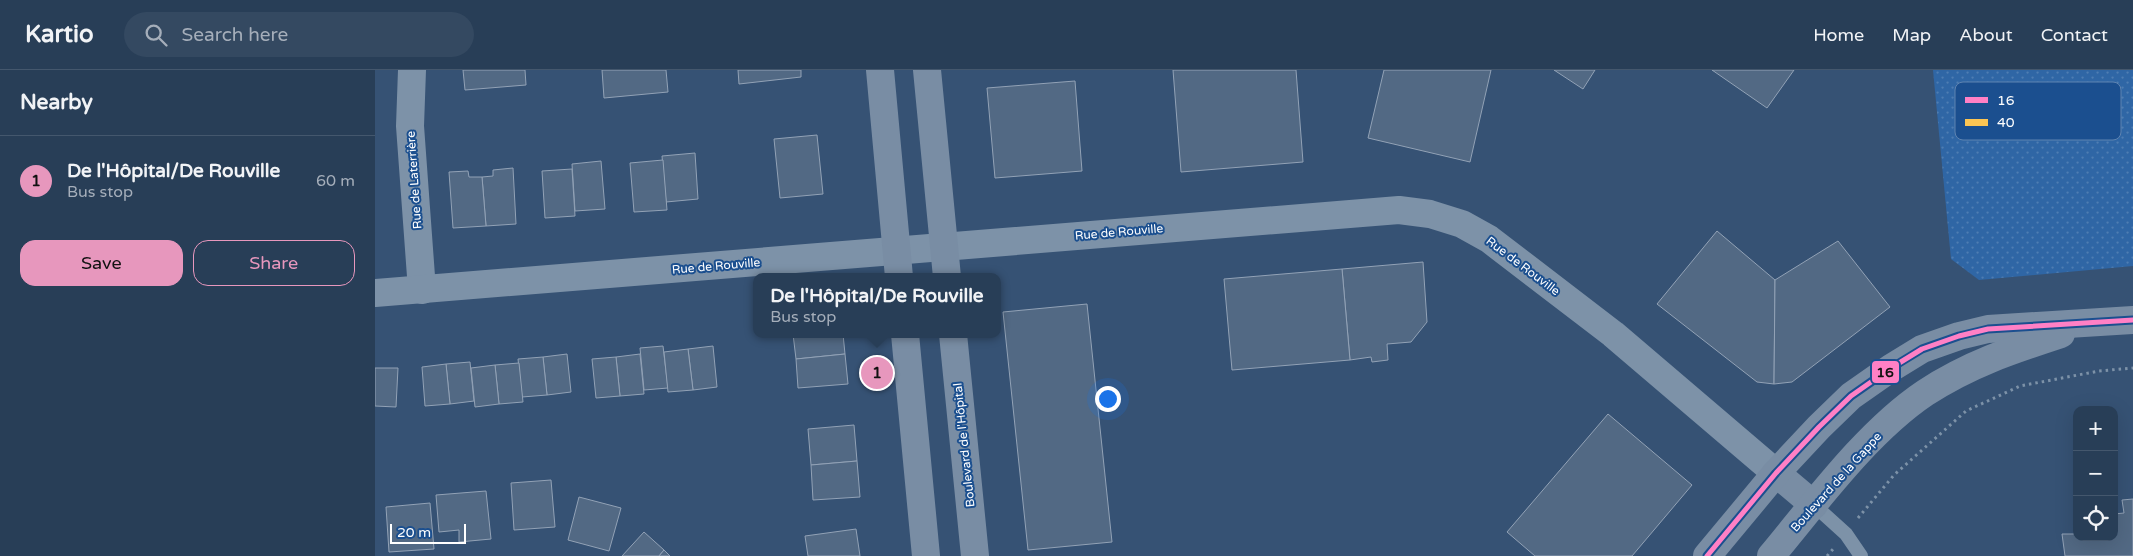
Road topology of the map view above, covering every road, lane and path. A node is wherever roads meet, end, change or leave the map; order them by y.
1 (412, 70) edge
2 (880, 70) edge
3 (927, 70) edge
4 (944, 247) junction
5 (898, 264) edge
6 (947, 273) edge
7 (422, 290) junction
8 (375, 293) edge
9 (2133, 320) edge
10 (2093, 323) junction
11 (905, 338) edge
12 (953, 338) edge
13 (2133, 368) edge
14 (1777, 473) junction
15 (1814, 505) junction
16 (1846, 534) junction
17 (926, 556) edge
18 (975, 556) edge
19 (1707, 556) edge
20 (1771, 556) edge
21 (1861, 556) edge

1 - 7 street, Rue de Laterrière
2 - 5 street
3 - 4 street
4 - 5 street, Rue de Rouville
4 - 6 street
4 - 14 street, Rue de Rouville
5 - 7 street, Rue de Rouville
7 - 8 street, Rue de Rouville
9 - 10 street, Boulevard de la Gappe
10 - 14 street, Boulevard de la Gappe
10 - 15 street, Boulevard de la Gappe
11 - 17 street
12 - 18 street, Boulevard de l'Hôpital
13 - 16 path
14 - 15 street
14 - 19 street, Boulevard de la Gappe
15 - 16 lane
15 - 20 street, Boulevard de la Gappe
16 - 21 lane

